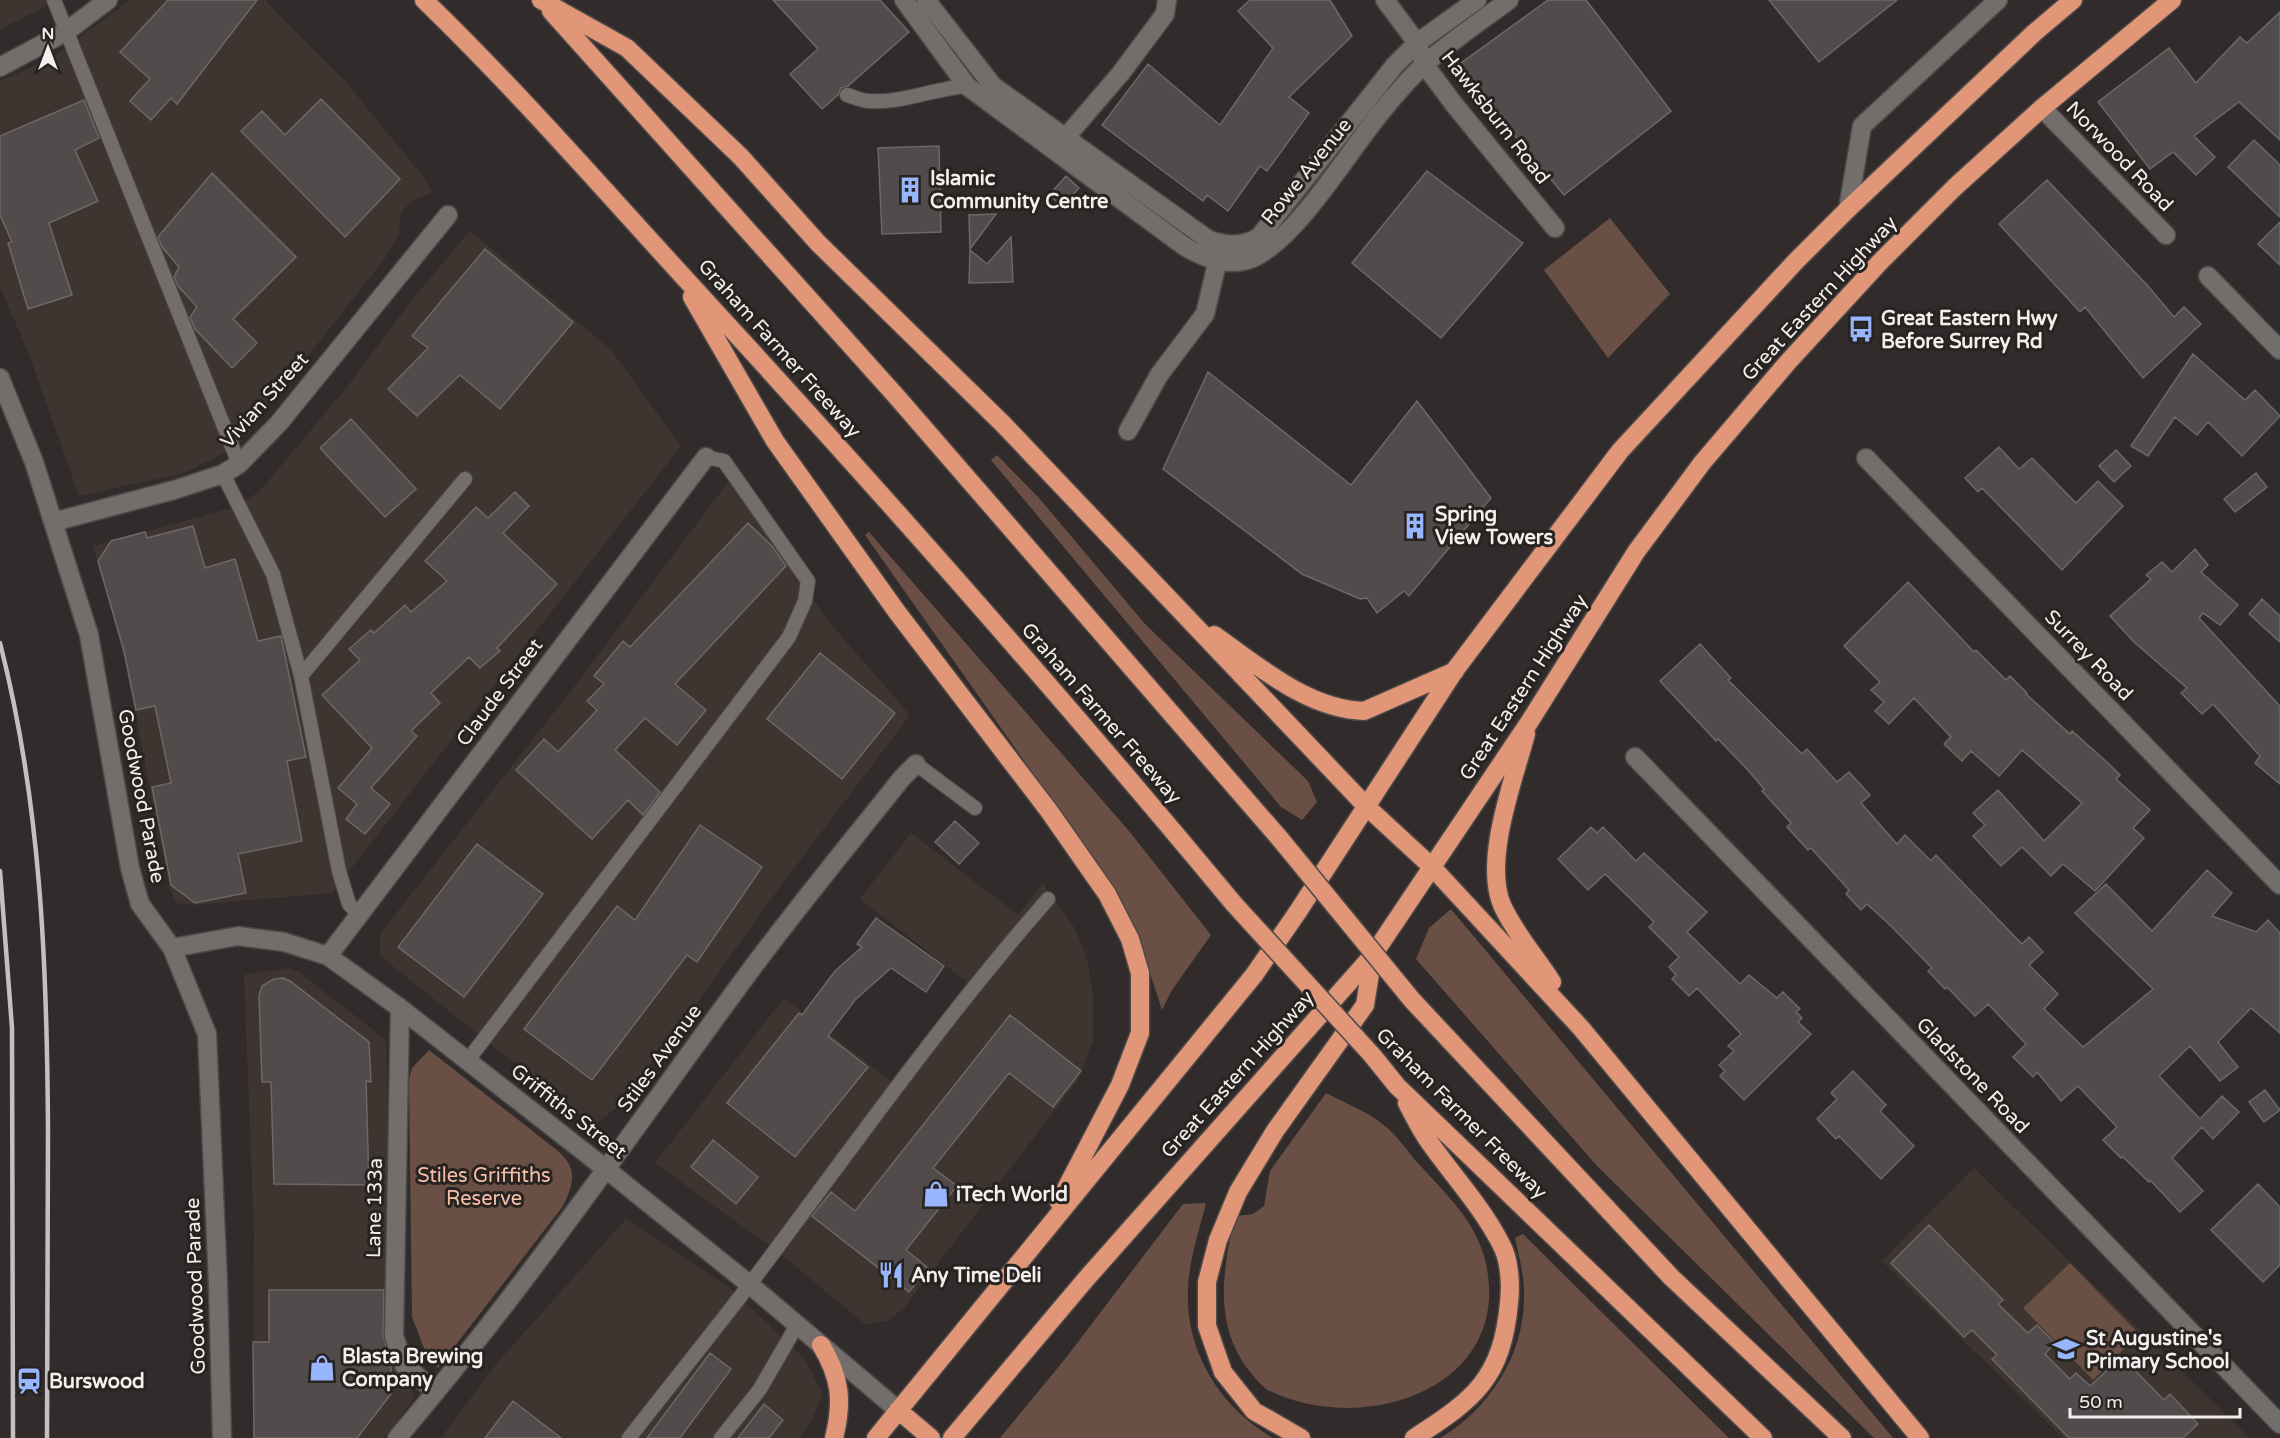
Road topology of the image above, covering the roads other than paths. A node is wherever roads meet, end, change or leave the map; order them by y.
1 (54, 0) edge
2 (108, 0) edge
3 (424, 0) edge
4 (541, 0) edge
5 (904, 0) edge
6 (926, 0) edge
7 (1167, 0) edge
8 (1385, 0) edge
9 (1477, 0) edge
10 (1509, 0) edge
11 (1998, 0) edge
12 (2073, 0) edge
13 (2172, 0) edge
14 (67, 31) junction
15 (1418, 43) junction
16 (1424, 64) junction
17 (0, 67) edge
18 (967, 86) junction
19 (847, 95) dead end
20 (2042, 108) junction
21 (1061, 142) junction
22 (1848, 209) junction
23 (448, 215) dead end
24 (1555, 228) dead end
25 (2166, 235) dead end
26 (1220, 253) junction
27 (677, 269) junction
28 (2208, 276) dead end
29 (2280, 350) edge
30 (0, 378) edge
31 (1128, 431) dead end
32 (706, 457) joint
33 (1866, 458) dead end
34 (239, 464) junction
35 (223, 474) junction
36 (465, 480) dead end
37 (53, 522) junction
38 (1183, 614) junction
39 (1455, 670) junction
40 (301, 676) junction
41 (1530, 721) junction
42 (1635, 757) dead end
43 (916, 764) joint
44 (1367, 807) junction
45 (975, 808) dead end
46 (1432, 867) junction
47 (2280, 885) edge
48 (1048, 899) dead end
49 (358, 914) junction
50 (172, 948) junction
51 (1373, 955) junction
52 (328, 956) junction
53 (400, 1008) junction
54 (1581, 1028) junction
55 (468, 1060) junction
56 (1398, 1086) junction
57 (606, 1169) junction
58 (1042, 1235) junction
59 (749, 1284) junction
60 (797, 1324) junction
61 (821, 1345) junction
62 (436, 1392) junction
63 (898, 1410) junction
64 (2280, 1423) edge
65 (222, 1438) edge
66 (397, 1438) edge
67 (629, 1438) edge
68 (721, 1438) edge
69 (834, 1438) edge
70 (876, 1438) edge
71 (931, 1438) edge
72 (952, 1438) edge
73 (1301, 1438) edge
74 (1414, 1438) edge
75 (1763, 1438) edge
76 (1842, 1438) edge
77 (1920, 1438) edge

1 - 14 lane
2 - 14 street
3 - 27 highway, Graham Farmer Freeway
4 - 38 highway
4 - 76 highway, Graham Farmer Freeway, bridge
5 - 18 street, Rowe Avenue
6 - 21 street, Rowe Avenue
7 - 21 street
8 - 15 street, Hawksburn Road
9 - 15 street, Rowe Avenue
10 - 16 street, Rowe Avenue
11 - 22 street
12 - 22 highway, Great Eastern Highway
13 - 20 highway, Great Eastern Highway
14 - 17 street
14 - 34 lane
15 - 16 street, Hawksburn Road
15 - 26 street, Rowe Avenue
16 - 24 street, Hawksburn Road
16 - 26 street, Rowe Avenue
18 - 19 lane
18 - 21 street, Rowe Avenue
20 - 25 street, Norwood Road
20 - 41 highway, Great Eastern Highway
21 - 26 street, Rowe Avenue
22 - 39 highway, Great Eastern Highway
23 - 34 street, Vivian Street
26 - 31 street
27 - 56 highway, Graham Farmer Freeway, bridge
27 - 58 highway
28 - 29 street
30 - 37 street, Goodwood Parade
32 - 49 street, Claude Street
32 - 55 lane
33 - 47 street, Surrey Road
34 - 35 street, Vivian Street
35 - 37 street, Vivian Street
35 - 40 lane
36 - 40 lane
37 - 50 street, Goodwood Parade
38 - 39 highway
38 - 44 highway
39 - 44 highway, Great Eastern Highway
40 - 49 lane
41 - 46 highway, Great Eastern Highway
41 - 54 highway
42 - 64 street, Gladstone Road
43 - 45 lane
43 - 57 street, Stiles Avenue
44 - 46 highway
44 - 58 highway, Great Eastern Highway
46 - 51 highway, Great Eastern Highway
46 - 54 highway
48 - 59 lane
49 - 52 street, Claude Street
50 - 52 street, Griffiths Street
50 - 65 street, Goodwood Parade
51 - 72 highway, Great Eastern Highway
51 - 73 highway
52 - 53 street, Griffiths Street
53 - 55 street, Griffiths Street
53 - 62 street, Lane 133a
54 - 77 highway
55 - 57 street, Griffiths Street
56 - 74 highway
56 - 75 highway, Graham Farmer Freeway
57 - 59 street, Griffiths Street
57 - 62 street, Stiles Avenue
58 - 63 highway, Great Eastern Highway
59 - 60 street, Griffiths Street
59 - 67 lane
60 - 61 street, Griffiths Street
60 - 68 lane
61 - 63 street, Griffiths Street
61 - 69 highway
62 - 66 street, Stiles Avenue
63 - 70 highway, Great Eastern Highway
63 - 71 highway

